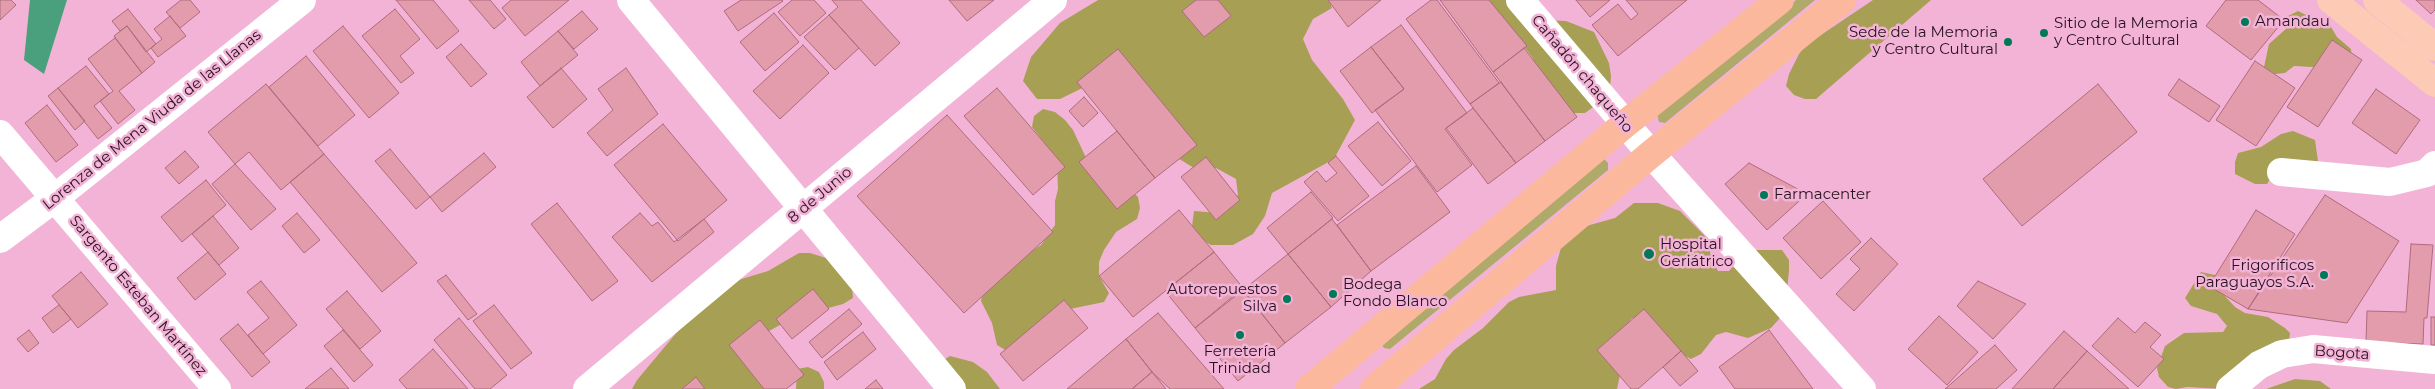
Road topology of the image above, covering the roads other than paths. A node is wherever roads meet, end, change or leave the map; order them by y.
1 (302, 0) edge
2 (631, 0) edge
3 (1053, 0) edge
4 (1520, 0) edge
5 (1780, 0) edge
6 (1842, 0) edge
7 (2331, 0) edge
8 (2377, 0) edge
9 (2435, 47) edge
10 (2435, 83) edge
11 (1625, 124) junction
12 (0, 134) edge
13 (1648, 151) junction
14 (2431, 169) edge
15 (2282, 172) dead end
16 (55, 198) junction
17 (803, 209) junction
18 (0, 239) edge
19 (1346, 360) junction
20 (2435, 360) edge
21 (1312, 388) edge
22 (217, 389) edge
23 (587, 389) edge
24 (952, 389) edge
25 (1374, 389) edge
26 (1862, 389) edge
27 (2230, 389) edge

1 - 16 street, Lorenza de Mena Viuda de las Llanas
2 - 17 street
3 - 17 street, 8 de Junio
4 - 11 street, Cañadón chaqueño
5 - 11 highway
6 - 13 highway
7 - 10 main road
8 - 9 main road
11 - 13 street, Cañadón chaqueño
11 - 19 highway
12 - 16 street, Sargento Esteban Martínez
13 - 25 highway
13 - 26 street, Cañadón chaqueño
14 - 15 street
16 - 18 street, Lorenza de Mena Viuda de las Llanas
16 - 22 street, Sargento Esteban Martínez
17 - 23 street, 8 de Junio
17 - 24 street
19 - 21 highway
19 - 25 highway
20 - 27 street, Bogota

